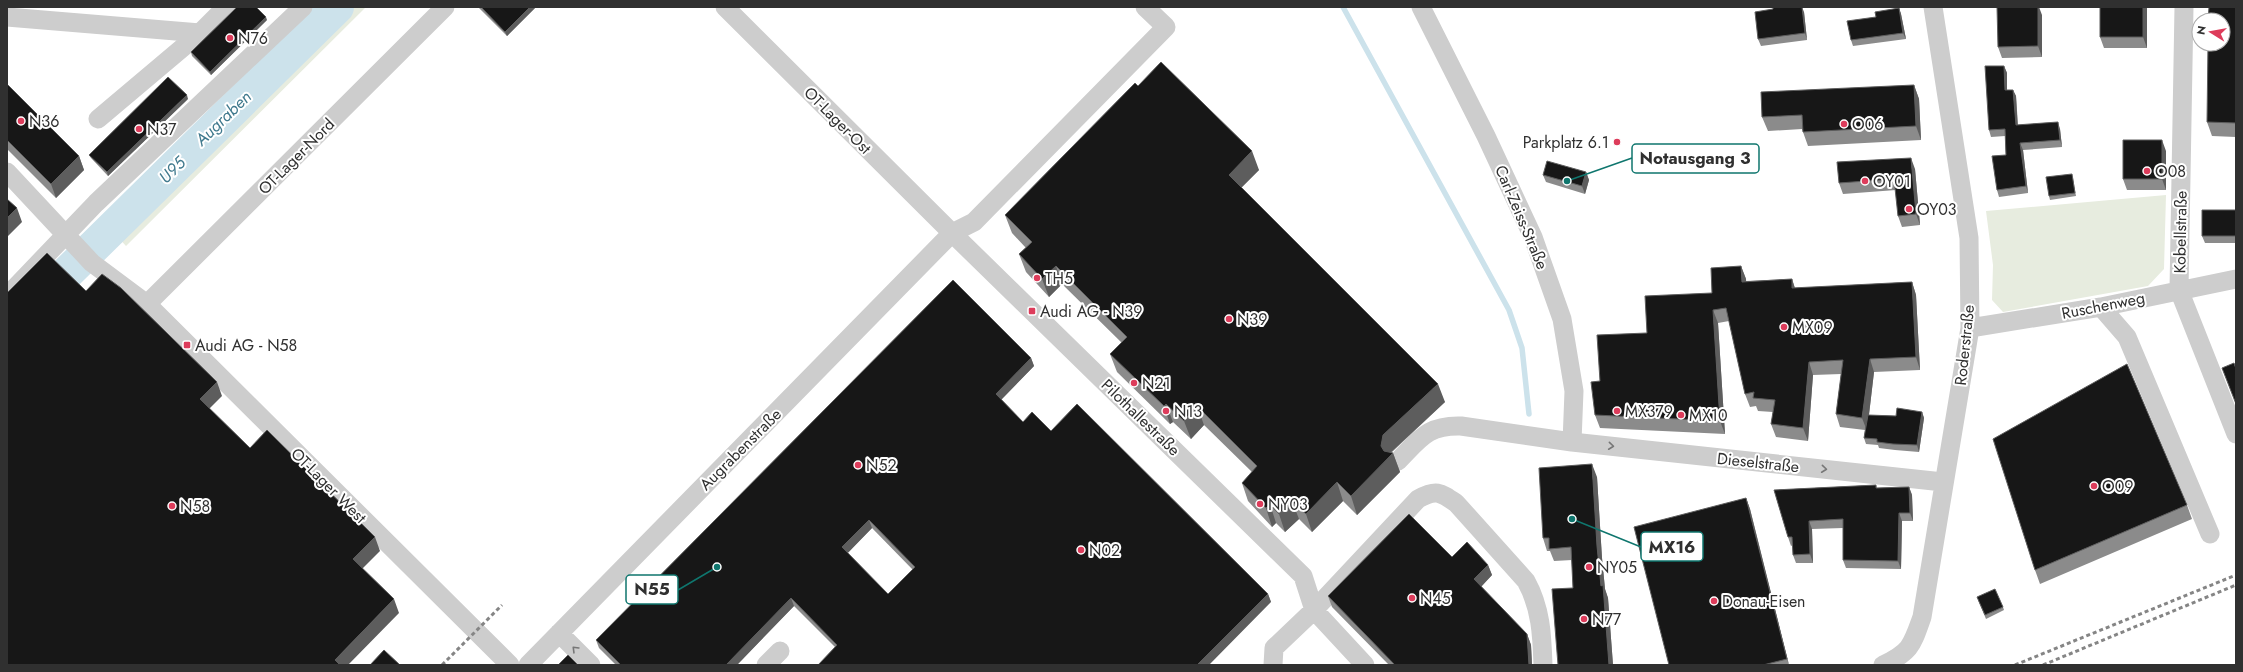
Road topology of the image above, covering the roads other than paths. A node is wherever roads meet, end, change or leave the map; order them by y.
1 (226, 7) edge
2 (303, 7) edge
3 (445, 7) edge
4 (725, 7) edge
5 (1146, 7) edge
6 (1422, 7) edge
7 (1934, 7) edge
8 (2184, 7) edge
9 (7, 17) edge
10 (200, 33) junction
11 (98, 119) dead end
12 (7, 172) edge
13 (952, 233) junction
14 (66, 236) junction
15 (2236, 279) edge
16 (2179, 290) junction
17 (7, 296) edge
18 (148, 304) junction
19 (2101, 307) junction
20 (1970, 328) junction
21 (2236, 434) edge
22 (1572, 442) junction
23 (1398, 461) dead end
24 (1943, 482) junction
25 (2210, 534) dead end
26 (1314, 610) junction
27 (559, 633) junction
28 (780, 652) dead end
29 (1273, 657) edge
30 (510, 665) edge
31 (528, 665) edge
32 (591, 665) edge
33 (766, 665) edge
34 (1257, 665) edge
35 (1365, 665) edge
36 (1544, 665) edge
37 (1883, 665) edge

1 - 10 street
2 - 14 street
3 - 18 street, OT-Lager-Nord
4 - 13 street, OT-Lager-Ost
5 - 13 street, Augrabenstraße
6 - 22 street, Carl-Zeiss-Straße
7 - 20 street, Roderstraße
8 - 16 street, Kobellstraße
9 - 10 street
10 - 11 street
12 - 14 street, OT-Lager West
13 - 26 street, Pilothallestraße
13 - 27 street, Augrabenstraße
14 - 17 street
14 - 18 street, OT-Lager West
15 - 16 street, Ruschenweg
16 - 19 street, Ruschenweg
16 - 21 street
18 - 30 street, OT-Lager West
19 - 20 street, Ruschenweg
19 - 25 street
20 - 24 street, Roderstraße
22 - 23 street, Dieselstraße
22 -> 24 street, Dieselstraße
24 - 37 street, Roderstraße
26 - 29 street
26 - 35 street
26 - 36 street
27 - 31 street, Augrabenstraße
32 -> 27 street
28 - 33 street
29 - 34 street

